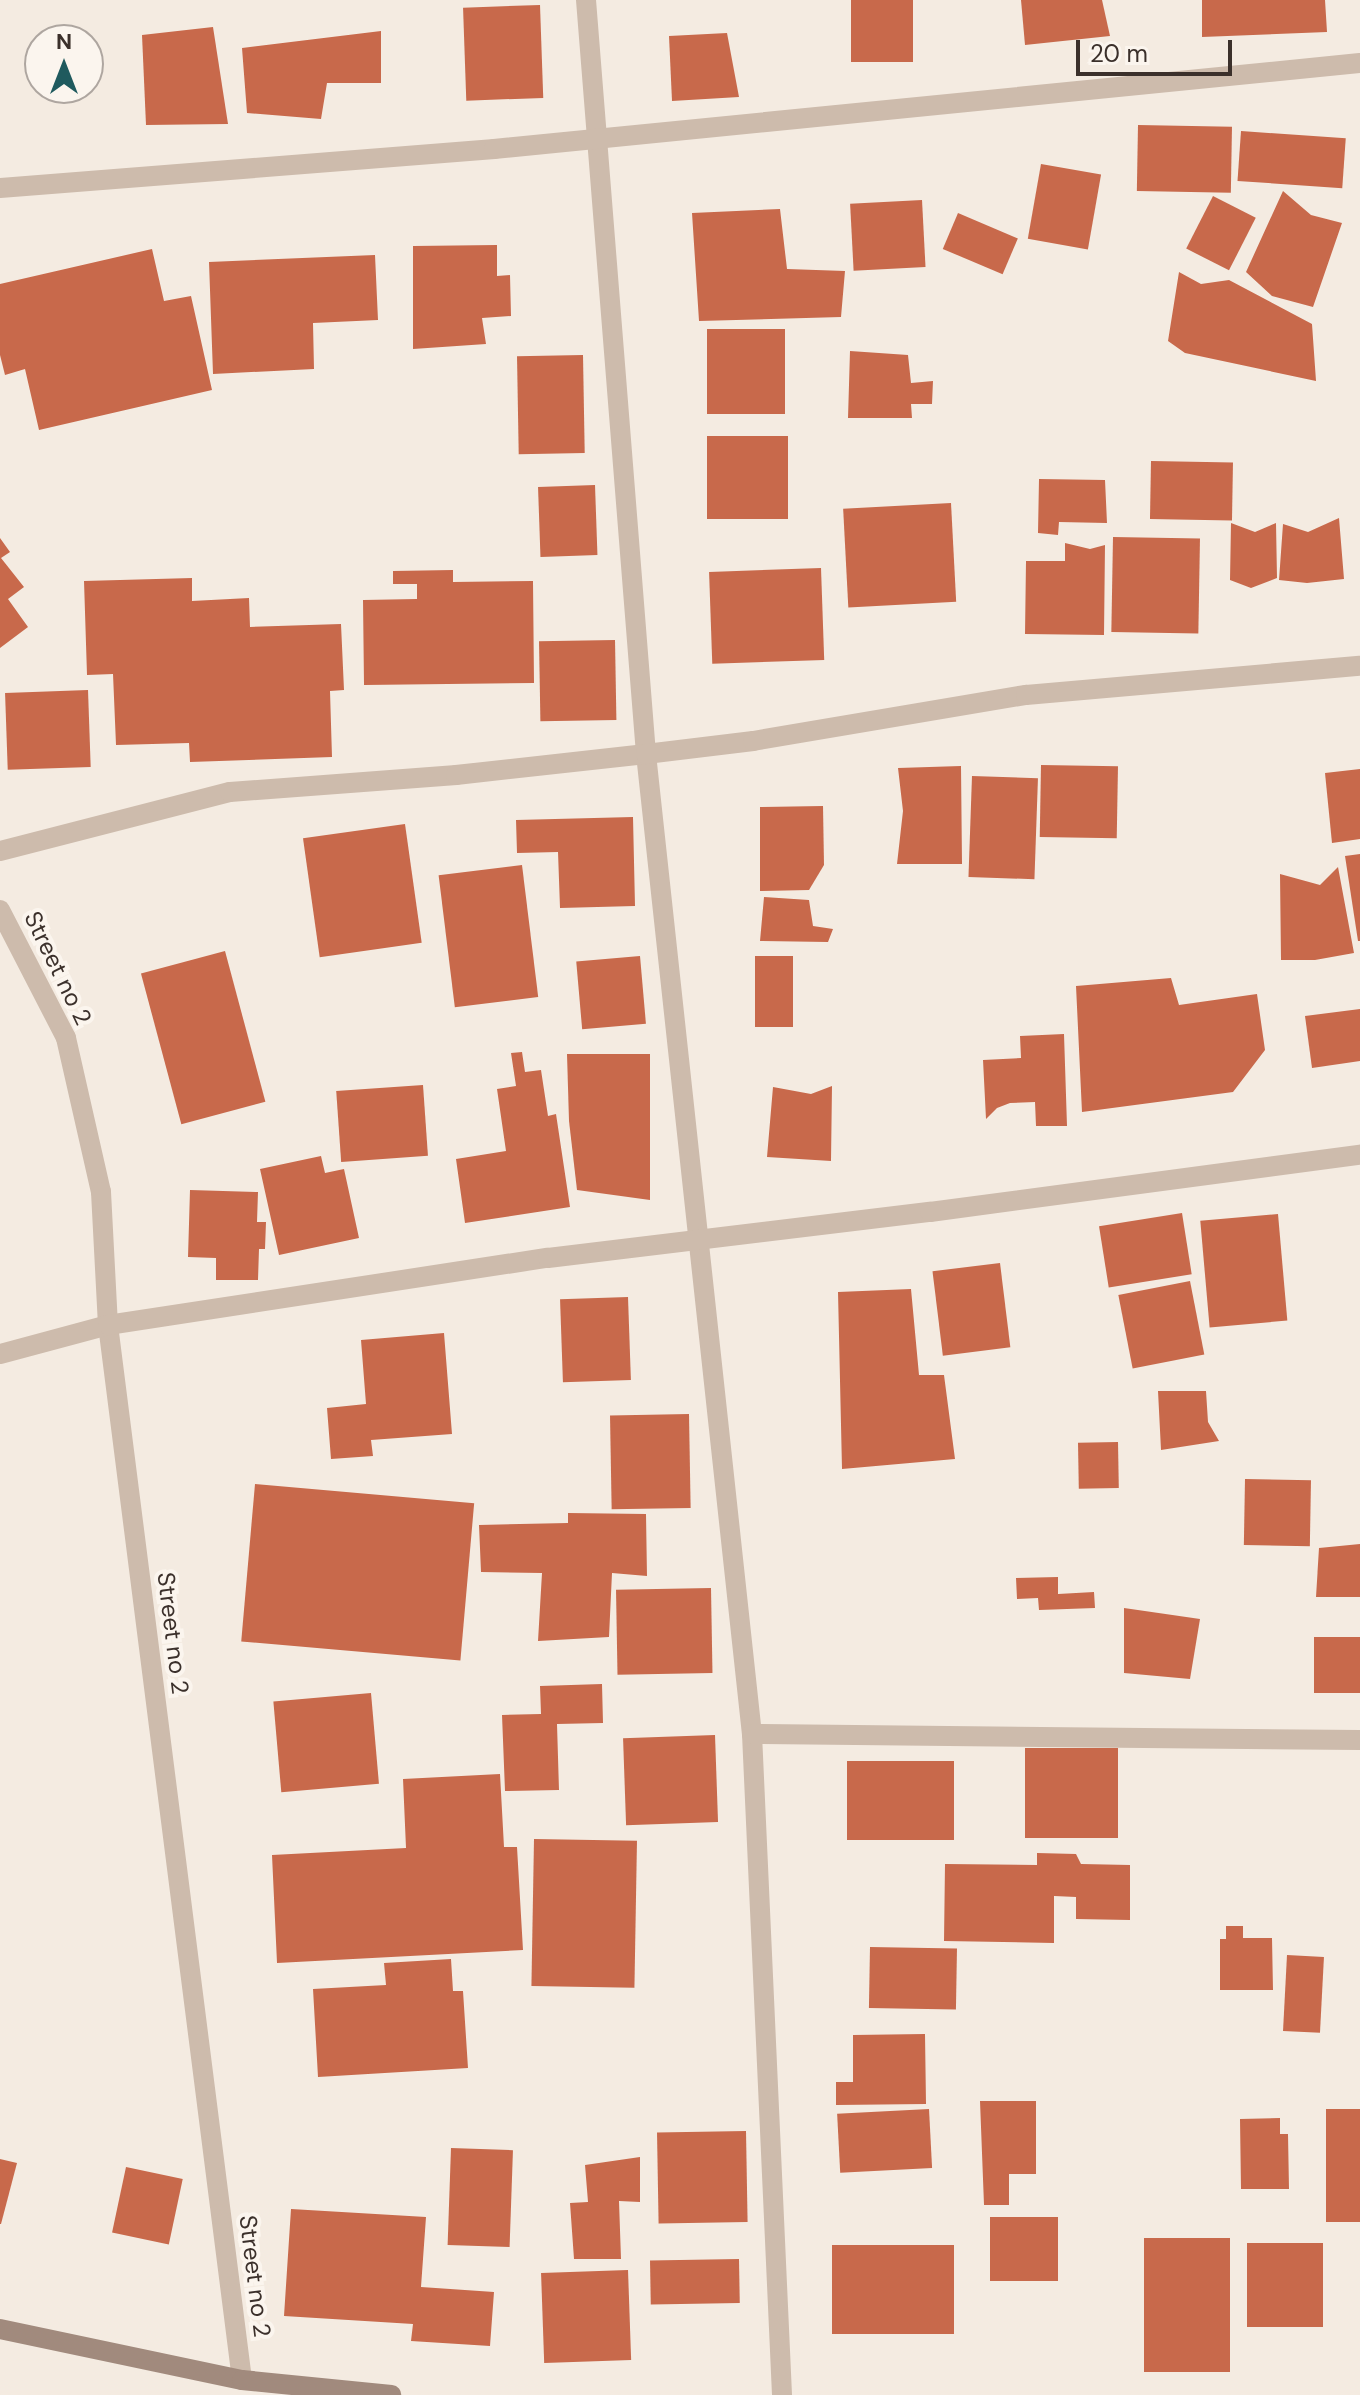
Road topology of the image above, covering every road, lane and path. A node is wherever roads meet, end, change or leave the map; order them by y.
1 (586, 0) edge
2 (1360, 63) edge
3 (595, 138) junction
4 (0, 188) edge
5 (1360, 666) edge
6 (646, 754) junction
7 (0, 851) edge
8 (0, 910) edge
9 (1360, 1155) edge
10 (696, 1241) junction
11 (108, 1325) junction
12 (0, 1354) edge
13 (752, 1734) junction
14 (1360, 1740) edge
15 (0, 2329) edge
16 (242, 2380) junction
17 (391, 2395) edge
18 (782, 2395) edge

1 - 3 street
2 - 3 street
3 - 4 street
3 - 6 street
5 - 6 street
6 - 7 street
6 - 10 street
8 - 11 street, Street no 2
9 - 10 street
10 - 11 street
10 - 13 street
11 - 12 street
11 - 16 street, Street no 2
13 - 14 street
13 - 18 street
15 - 16 main road
16 - 17 main road

